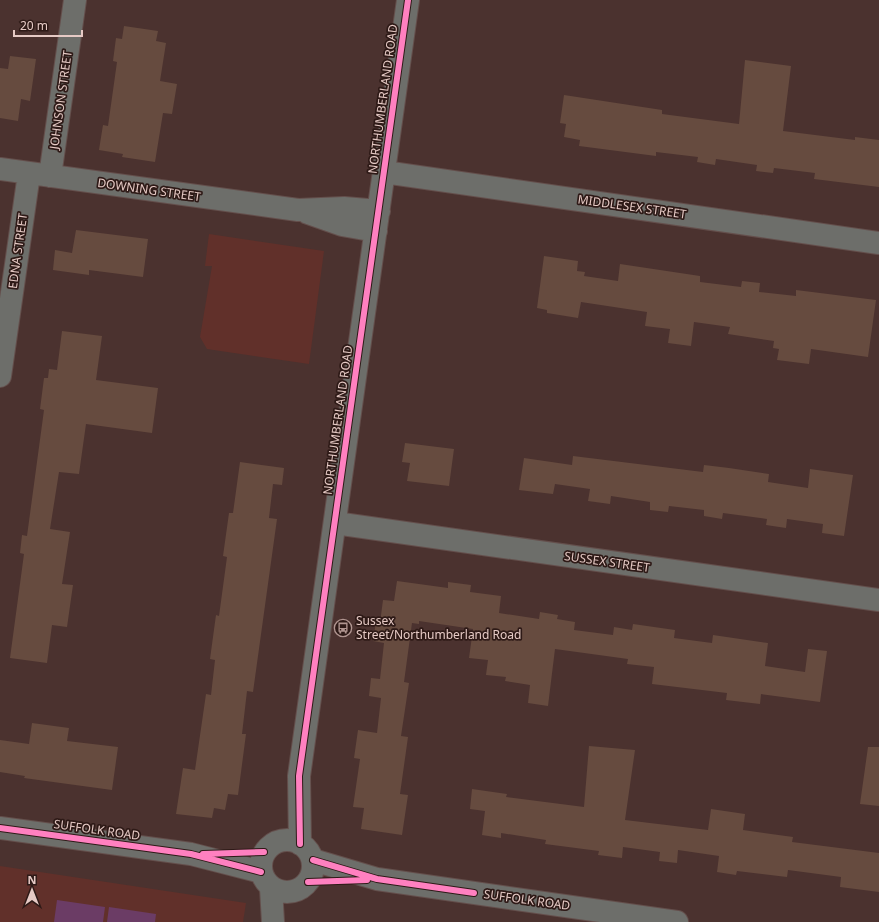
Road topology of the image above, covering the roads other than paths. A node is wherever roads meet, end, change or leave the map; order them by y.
1 (75, 0) edge
2 (408, 0) edge
3 (0, 170) edge
4 (384, 172) junction
5 (40, 175) junction
6 (378, 221) junction
7 (879, 242) edge
8 (0, 376) edge
9 (335, 524) junction
10 (879, 600) edge
11 (299, 776) junction
12 (0, 828) edge
13 (306, 852) junction
14 (268, 863) junction
15 (377, 879) junction
16 (300, 887) junction
17 (273, 922) edge
18 (283, 922) edge
19 (677, 922) edge

1 - 5 street, JOHNSON STREET
2 - 4 street, NORTHUMBERLAND ROAD
3 - 5 street, DOWNING STREET
4 - 6 street, NORTHUMBERLAND ROAD
4 - 7 street, MIDDLESEX STREET
5 - 6 street, DOWNING STREET
5 - 8 street, EDNA STREET
6 - 9 street, NORTHUMBERLAND ROAD
9 - 10 street, SUSSEX STREET
9 - 11 street, NORTHUMBERLAND ROAD
11 - 13 street, NORTHUMBERLAND ROAD
11 - 14 street, NORTHUMBERLAND ROAD
12 - 14 street, SUFFOLK ROAD
13 - 14 street
13 - 15 street, SUFFOLK ROAD
13 - 16 street
14 - 16 street
14 - 17 street, NORTHUMBERLAND ROAD
15 - 16 street, SUFFOLK ROAD
15 - 19 street, SUFFOLK ROAD
16 - 18 street

